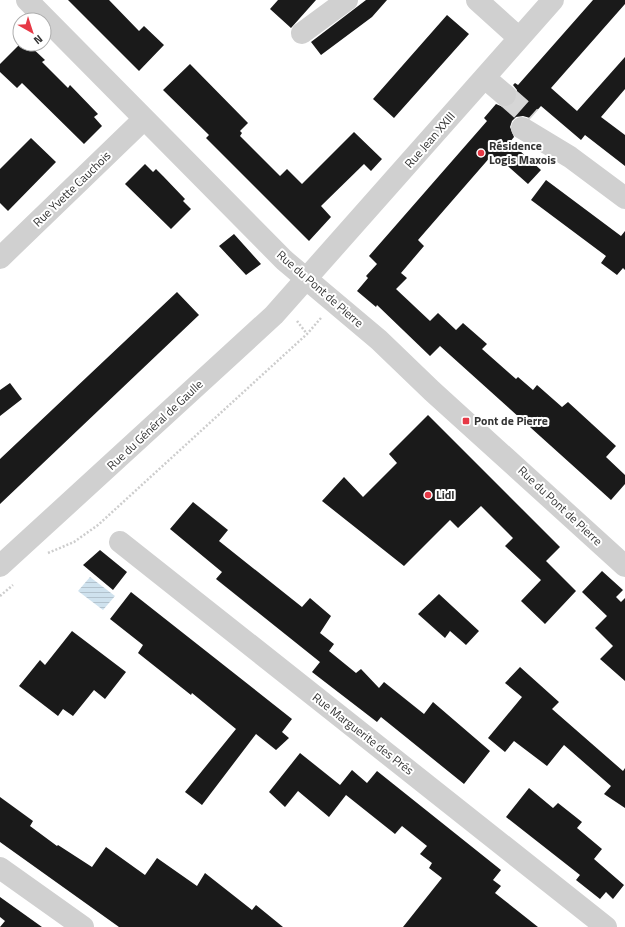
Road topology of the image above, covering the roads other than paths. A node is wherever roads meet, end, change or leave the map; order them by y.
1 (27, 0) edge
2 (347, 0) edge
3 (477, 0) edge
4 (553, 0) edge
5 (302, 33) dead end
6 (520, 38) junction
7 (480, 83) junction
8 (500, 100) tunnel mouth
9 (144, 118) junction
10 (526, 123) tunnel mouth
11 (625, 198) edge
12 (0, 258) edge
13 (307, 280) junction
14 (120, 542) dead end
15 (0, 566) edge
16 (625, 566) edge
17 (0, 868) edge
18 (83, 927) edge
19 (606, 927) edge

1 - 9 street, Rue du Pont de Pierre
2 - 5 street
3 - 6 street
4 - 6 street, Rue Jean XXIII
6 - 7 street, Rue Jean XXIII
7 - 8 street
7 - 13 street, Rue Jean XXIII
9 - 12 street, Rue Yvette Cauchois
9 - 13 street, Rue du Pont de Pierre
10 - 11 street
13 - 15 street, Rue du Général de Gaulle
13 - 16 street, Rue du Pont de Pierre
14 - 19 street, Rue Marguerite des Prés
17 - 18 street

